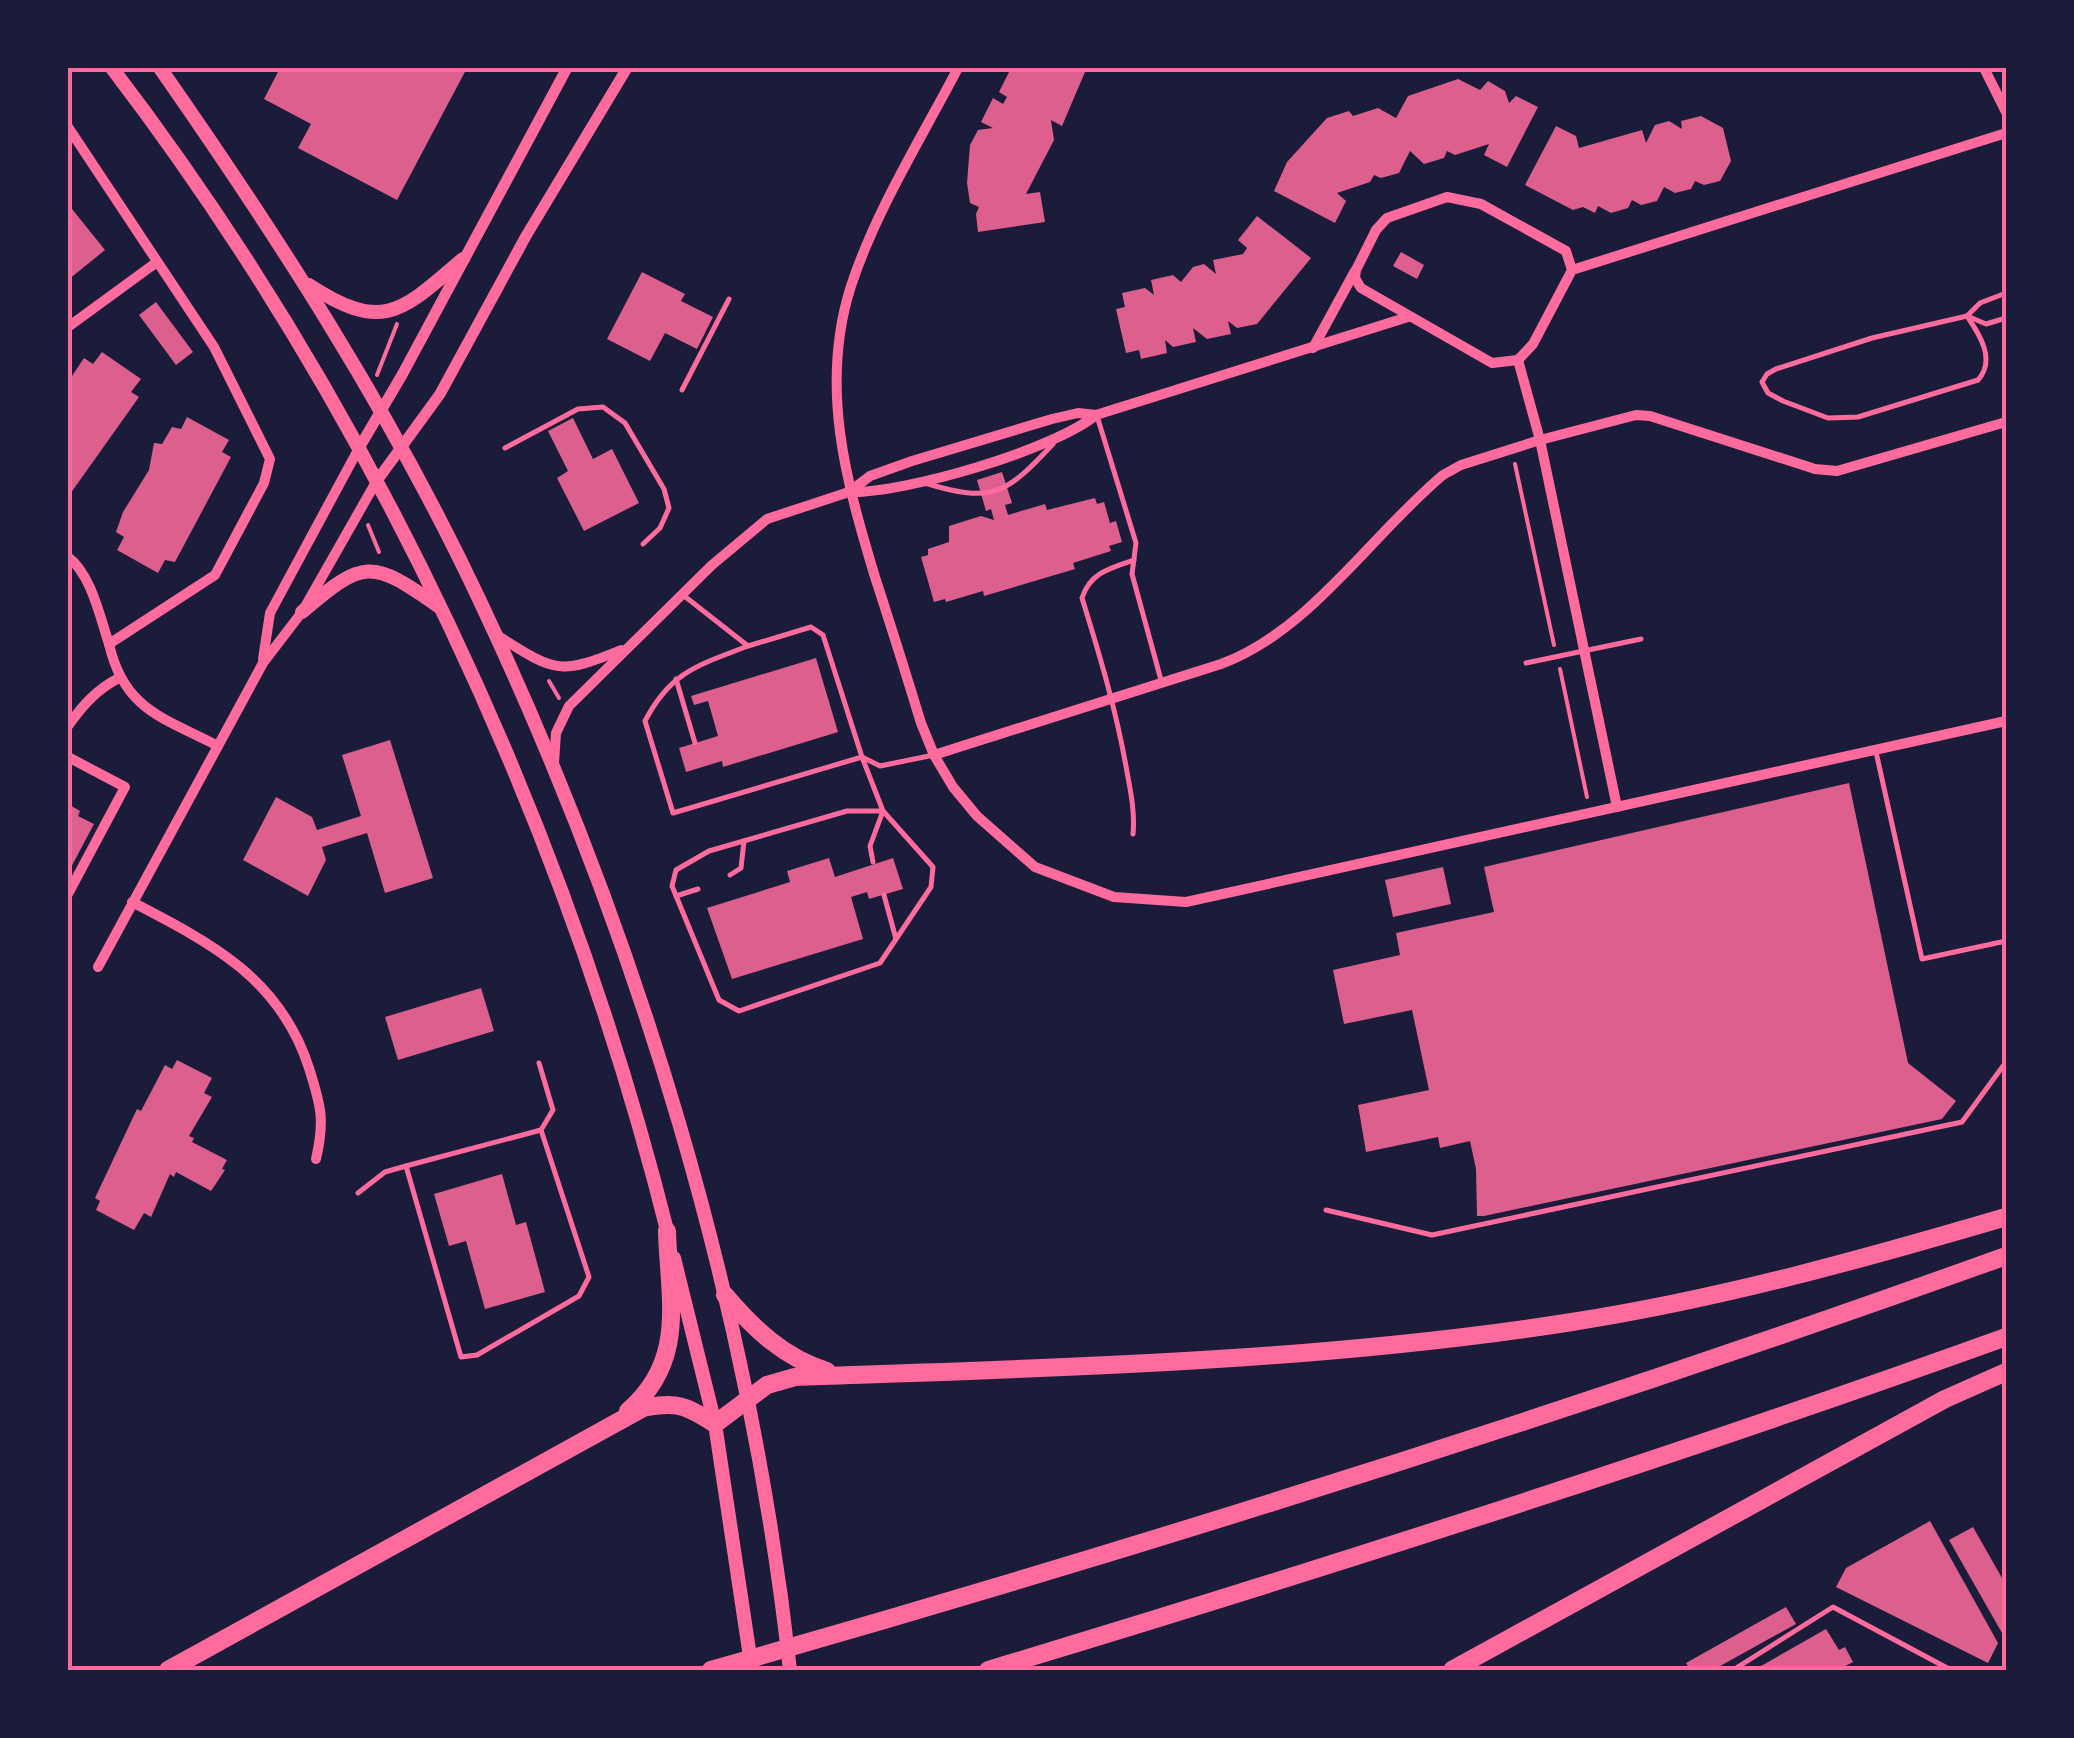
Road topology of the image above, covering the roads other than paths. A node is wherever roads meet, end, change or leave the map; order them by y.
1 (112, 68) edge
2 (160, 68) edge
3 (567, 68) edge
4 (627, 68) edge
5 (958, 68) edge
6 (1984, 68) edge
7 (2006, 112) edge
8 (68, 127) edge
9 (2006, 134) edge
10 (464, 259) junction
11 (157, 262) junction
12 (1356, 270) junction
13 (1572, 270) junction
14 (306, 283) junction
15 (2006, 294) edge
16 (728, 300) dead end
17 (1967, 316) junction
18 (1408, 317) junction
19 (2006, 318) edge
20 (68, 326) edge
21 (1312, 348) junction
22 (1518, 360) junction
23 (682, 390) dead end
24 (380, 412) junction
25 (1096, 415) junction
26 (2006, 422) edge
27 (1056, 440) junction
28 (1540, 440) junction
29 (359, 448) junction
30 (505, 448) dead end
31 (401, 449) junction
32 (376, 482) junction
33 (922, 482) junction
34 (849, 492) junction
35 (643, 544) dead end
36 (68, 557) edge
37 (1134, 560) junction
38 (683, 595) junction
39 (439, 607) junction
40 (302, 612) junction
41 (495, 634) junction
42 (1641, 639) dead end
43 (109, 644) junction
44 (631, 646) junction
45 (748, 646) junction
46 (1584, 651) junction
47 (263, 663) junction
48 (1526, 663) dead end
49 (119, 678) junction
50 (676, 679) junction
51 (1162, 683) junction
52 (1112, 698) junction
53 (2006, 721) edge
54 (68, 726) edge
55 (696, 743) dead end
56 (218, 746) junction
57 (1876, 752) junction
58 (934, 755) junction
59 (68, 757) edge
60 (862, 757) junction
61 (554, 769) junction
62 (1617, 807) junction
63 (883, 811) junction
64 (1134, 834) dead end
65 (744, 841) junction
66 (873, 862) dead end
67 (730, 876) dead end
68 (698, 889) dead end
69 (68, 894) edge
70 (884, 895) dead end
71 (676, 896) junction
72 (132, 902) junction
73 (896, 939) junction
74 (2006, 941) edge
75 (98, 967) dead end
76 (2006, 1062) edge
77 (539, 1063) dead end
78 (541, 1130) junction
79 (316, 1159) dead end
80 (406, 1166) junction
81 (358, 1193) dead end
82 (1326, 1210) dead end
83 (2006, 1217) edge
84 (667, 1231) junction
85 (2006, 1256) edge
86 (725, 1295) junction
87 (2006, 1336) edge
88 (2006, 1372) edge
89 (842, 1376) junction
90 (747, 1400) junction
91 (618, 1420) junction
92 (715, 1424) junction
93 (168, 1670) edge
94 (711, 1670) edge
95 (752, 1670) edge
96 (790, 1670) edge
97 (988, 1670) edge
98 (1452, 1670) edge
99 (1733, 1670) edge
100 (1951, 1670) edge

1 - 29 main road
2 - 14 main road
3 - 10 street
4 - 31 street
5 - 34 street
6 - 7 street
8 - 11 street
9 - 13 street
10 - 14 main road
10 - 24 street
11 - 20 street
11 - 43 street
12 - 13 street
12 - 18 street
12 - 21 street
13 - 22 street
14 - 24 main road
15 - 17 lane
16 - 23 lane
17 - 17 lane
17 - 19 lane
18 - 21 street
18 - 22 street
21 - 25 street
22 - 28 street
24 - 29 street
24 - 31 main road
25 - 27 street
25 - 34 street
25 - 37 lane
26 - 28 street
27 - 33 street
27 - 33 lane
28 - 46 street
28 - 51 street
29 - 32 main road
29 - 47 street
30 - 35 lane
31 - 32 street
31 - 41 main road
32 - 39 main road
32 - 40 street
33 - 34 street
34 - 38 street
34 - 58 street
36 - 43 street
37 - 51 lane
37 - 52 lane
38 - 44 street
38 - 45 lane
39 - 40 main road
39 - 84 main road
40 - 47 street
41 - 44 street
41 - 61 main road
42 - 46 lane
43 - 49 street
44 - 61 street
45 - 50 lane
45 - 60 lane
46 - 48 lane
46 - 62 street
47 - 56 street
49 - 54 street
49 - 56 street
50 - 55 lane
50 - 60 lane
51 - 52 street
52 - 58 street
52 - 64 lane
53 - 57 street
56 - 72 street
57 - 62 street
57 - 74 lane
58 - 60 lane
58 - 62 street
59 - 69 street
60 - 63 lane
61 - 86 main road
63 - 65 lane
63 - 66 lane
63 - 73 lane
65 - 67 lane
65 - 71 lane
68 - 71 lane
70 - 73 lane
71 - 73 lane
72 - 75 street
72 - 79 street
76 - 82 lane
77 - 78 lane
78 - 80 lane
78 - 80 lane
80 - 81 lane
83 - 89 highway
84 - 91 highway
84 - 92 main road
85 - 94 highway
86 - 89 highway
86 - 90 main road
87 - 97 highway
88 - 98 highway
89 - 90 highway
90 - 92 highway
90 - 96 main road
91 - 92 highway
91 - 93 highway
92 - 95 main road
99 - 100 lane

